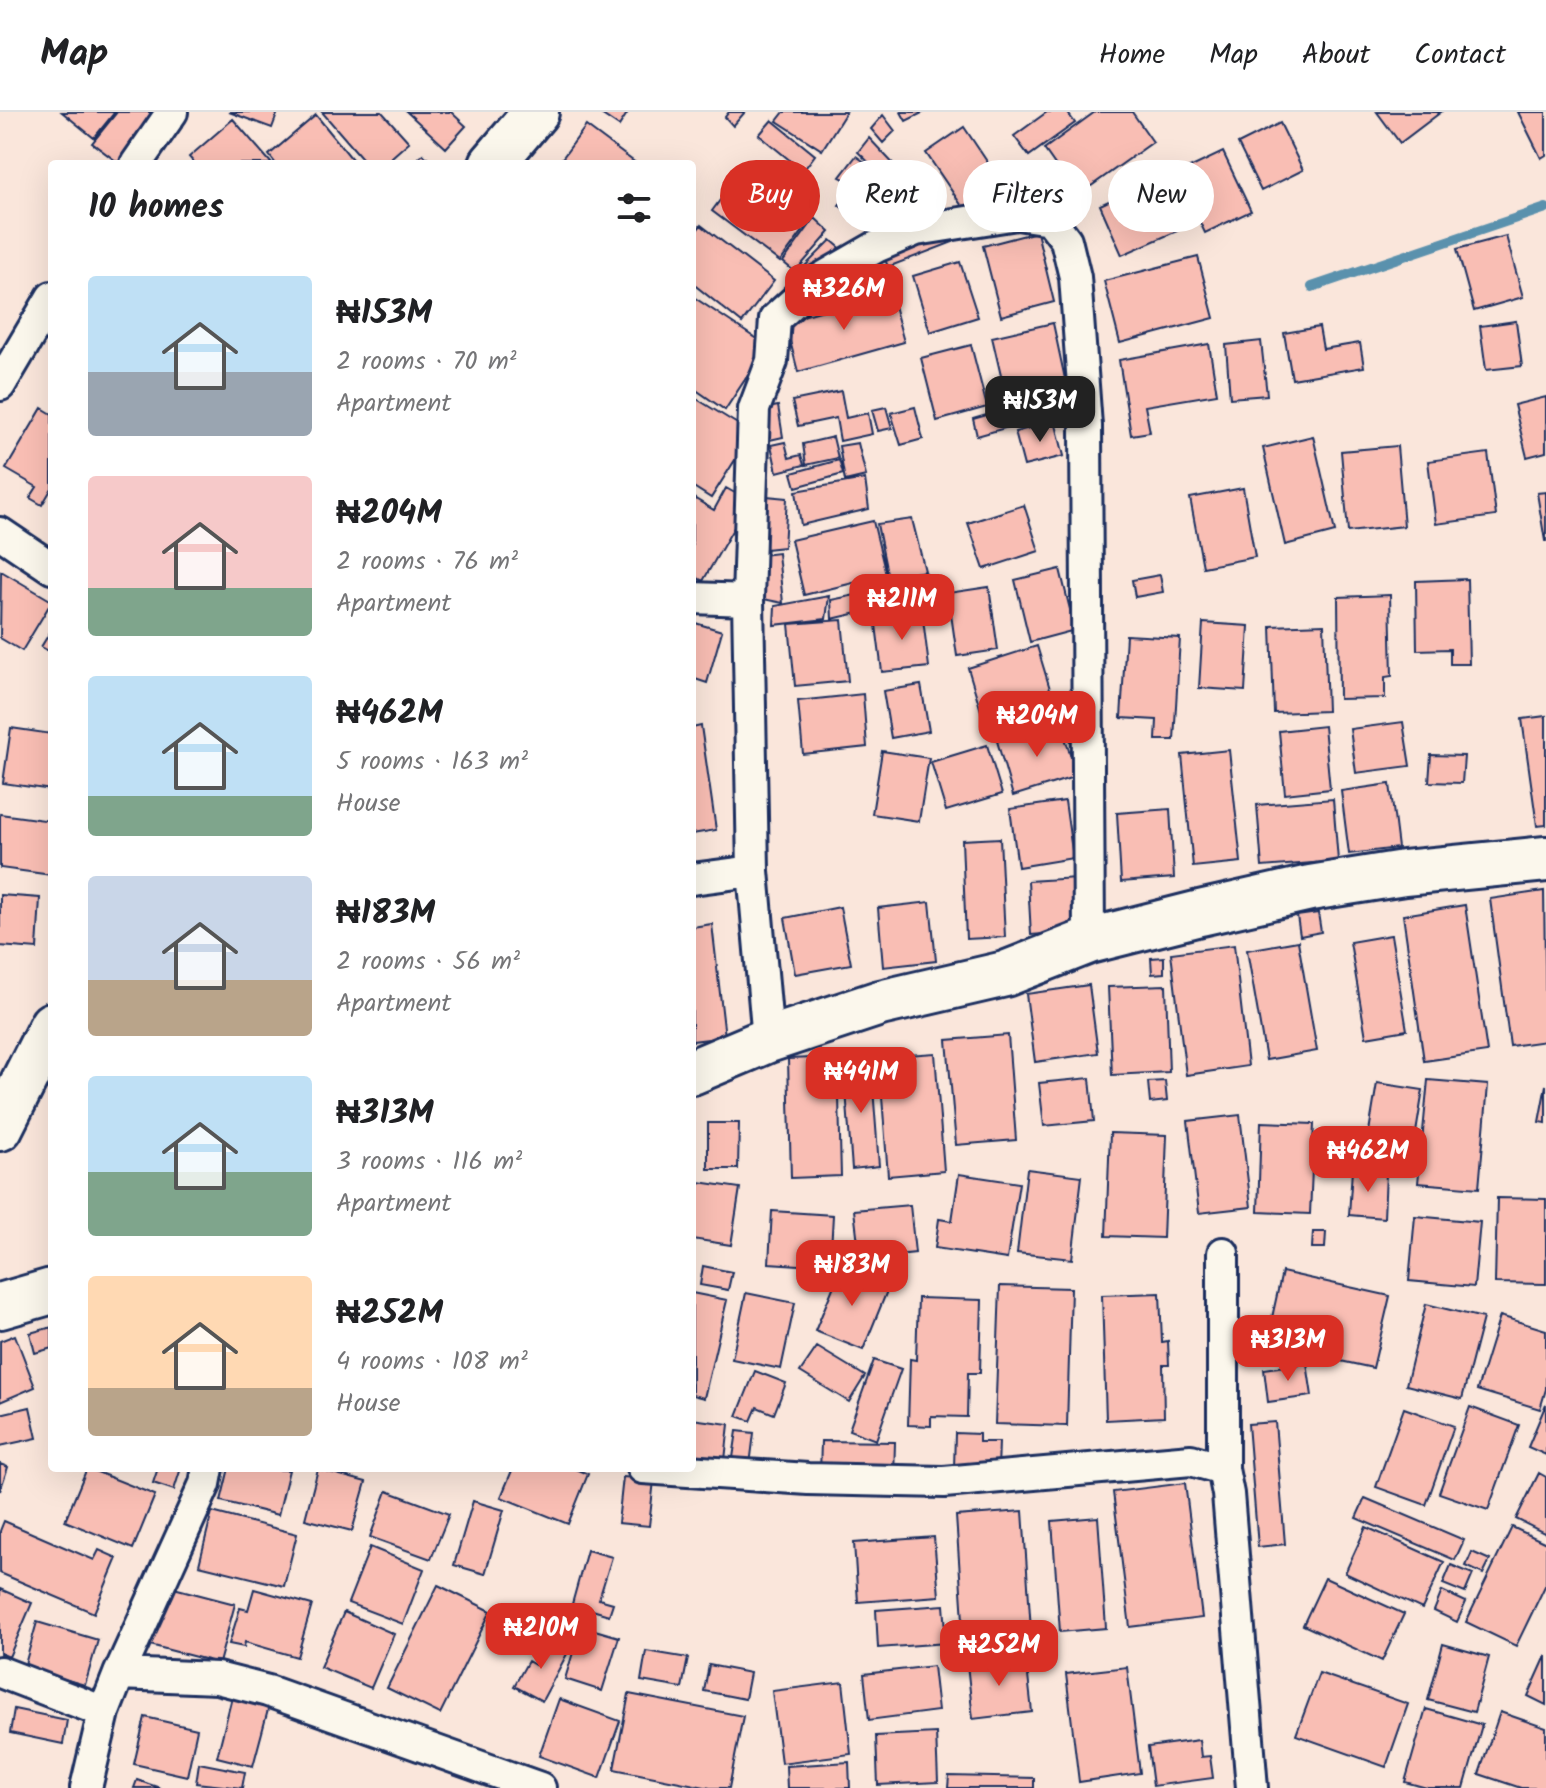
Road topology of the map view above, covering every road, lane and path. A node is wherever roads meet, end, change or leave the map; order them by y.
1 (172, 112) edge
2 (536, 112) edge
3 (139, 160) edge
4 (495, 160) edge
5 (48, 304) edge
6 (0, 385) edge
7 (0, 533) edge
8 (48, 565) edge
9 (696, 598) edge
10 (748, 600) junction
11 (1546, 859) edge
12 (753, 871) junction
13 (696, 878) edge
14 (1089, 941) junction
15 (48, 1033) edge
16 (768, 1040) junction
17 (696, 1070) edge
18 (0, 1128) edge
19 (1223, 1253) dead end
20 (48, 1292) edge
21 (0, 1306) edge
22 (1223, 1469) junction
23 (207, 1472) edge
24 (696, 1472) edge
25 (0, 1672) edge
26 (119, 1674) junction
27 (104, 1712) junction
28 (86, 1788) edge
29 (540, 1788) edge
30 (1252, 1788) edge

1 - 3 street
2 - 4 street
5 - 6 street
7 - 8 street
9 - 10 street
10 - 12 street
10 - 14 street
11 - 14 street
12 - 13 street
12 - 16 street
14 - 16 street
15 - 18 street
16 - 17 street
19 - 22 street
20 - 21 street
22 - 24 street
22 - 30 street
23 - 26 street
25 - 27 street
26 - 27 street
26 - 29 street
27 - 28 street

